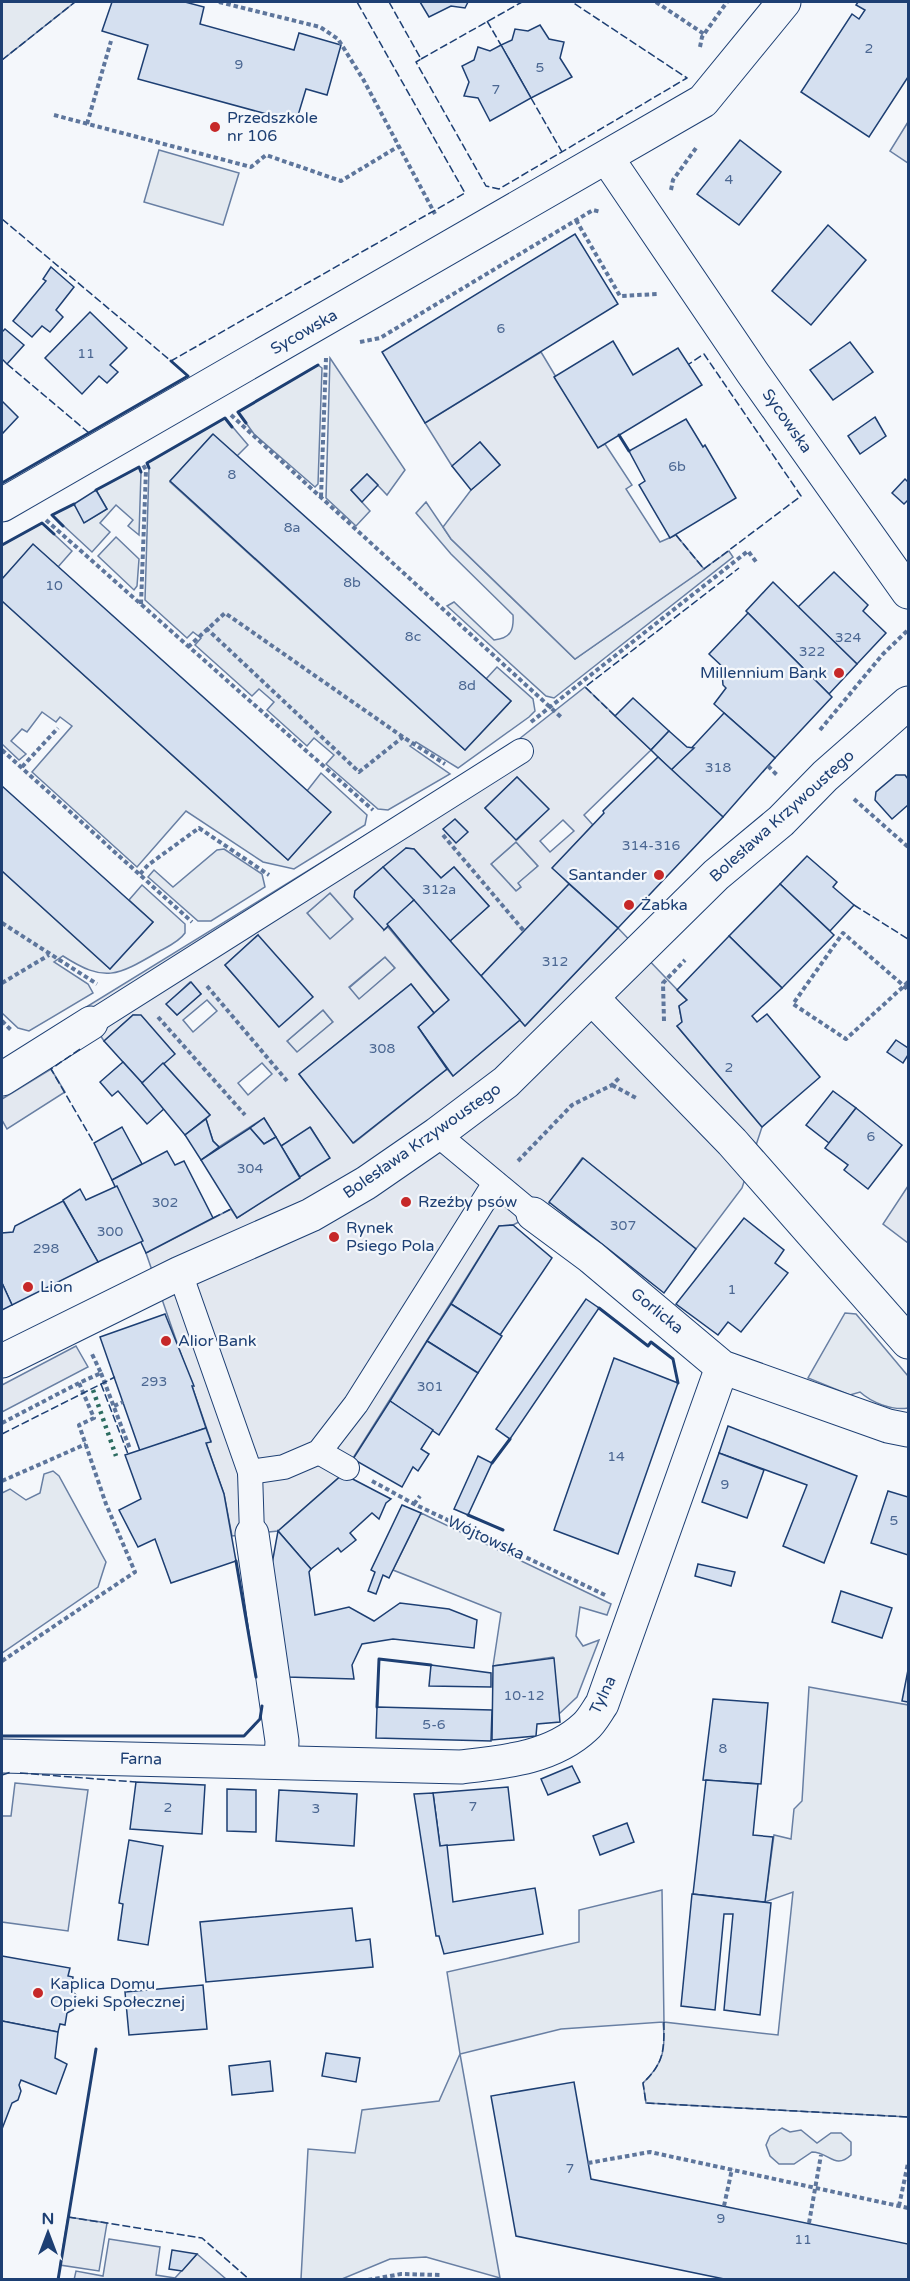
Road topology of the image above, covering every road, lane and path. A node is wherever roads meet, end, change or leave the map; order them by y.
1 (219, 2) edge
2 (656, 2) edge
3 (784, 2) edge
4 (704, 34) dead end
5 (111, 40) dead end
6 (54, 115) dead end
7 (87, 124) junction
8 (399, 146) junction
9 (607, 159) junction
10 (434, 211) dead end
11 (576, 220) dead end
12 (669, 294) dead end
13 (326, 354) dead end
14 (230, 414) dead end
15 (146, 470) dead end
16 (321, 498) junction
17 (2, 505) edge
18 (46, 519) dead end
19 (757, 563) dead end
20 (909, 592) edge
21 (141, 605) junction
22 (206, 628) junction
23 (909, 630) edge
24 (188, 647) junction
25 (909, 703) edge
26 (551, 707) junction
27 (562, 718) dead end
28 (58, 728) dead end
29 (814, 736) dead end
30 (403, 737) junction
31 (2, 750) edge
32 (521, 751) dead end
33 (450, 766) dead end
34 (22, 768) junction
35 (785, 768) dead end
36 (825, 776) junction
37 (770, 783) dead end
38 (424, 812) junction
39 (394, 831) junction
40 (909, 847) edge
41 (140, 874) junction
42 (271, 878) dead end
43 (2, 923) edge
44 (524, 931) dead end
45 (211, 947) junction
46 (49, 955) junction
47 (187, 963) junction
48 (909, 982) edge
49 (2, 983) edge
50 (663, 983) dead end
51 (904, 986) junction
52 (100, 987) dead end
53 (909, 990) edge
54 (138, 994) junction
55 (593, 999) junction
56 (91, 1023) joint
57 (644, 1053) junction
58 (2, 1079) edge
59 (287, 1080) dead end
60 (245, 1115) dead end
61 (437, 1134) junction
62 (495, 1183) junction
63 (532, 1214) joint
64 (180, 1273) junction
65 (909, 1342) edge
66 (91, 1353) dead end
67 (2, 1361) edge
68 (722, 1367) junction
69 (101, 1373) junction
70 (79, 1383) junction
71 (123, 1402) dead end
72 (114, 1406) junction
73 (2, 1423) edge
74 (909, 1430) edge
75 (86, 1444) junction
76 (130, 1449) dead end
77 (319, 1452) junction
78 (347, 1468) joint
79 (250, 1472) junction
80 (2, 1480) edge
81 (420, 1496) dead end
82 (414, 1504) junction
83 (252, 1534) joint
84 (637, 1609) junction
85 (2, 1661) edge
86 (2, 1756) edge
87 (281, 1761) junction
88 (821, 2155) dead end
89 (588, 2163) dead end
90 (909, 2163) edge
91 (732, 2169) junction
92 (816, 2186) junction
93 (724, 2206) dead end
94 (899, 2206) junction
95 (909, 2208) edge
96 (809, 2223) dead end
97 (441, 2276) dead end
98 (368, 2280) edge

1 - 8 path
2 - 4 path
3 - 9 street, Sycowska
5 - 7 path
6 - 7 path
7 - 8 path
8 - 10 path
9 - 17 street, Sycowska
9 - 20 street, Sycowska
11 - 12 path
13 - 16 path
14 - 16 path
15 - 21 path
16 - 26 path
18 - 21 path
19 - 26 path
21 - 24 path
22 - 24 path
22 - 30 path
22 - 30 path
23 - 29 path
24 - 39 path
25 - 36 street, Bolesława Krzywoustego
26 - 27 path
28 - 34 path
30 - 33 path
31 - 34 path
32 - 38 street
34 - 41 path
35 - 37 path
36 - 40 path
36 - 55 street, Bolesława Krzywoustego
38 - 39 street
38 - 44 path
39 - 45 street
41 - 42 path
41 - 45 path
43 - 46 path
45 - 47 street
46 - 49 path
46 - 52 path
47 - 54 street
47 - 59 path
48 - 51 path
50 - 57 path
51 - 51 path
51 - 53 path
54 - 56 street
54 - 60 path
55 - 57 street
55 - 61 street, Bolesława Krzywoustego
56 - 58 street
57 - 62 path
57 - 65 street
61 - 62 street, Gorlicka
61 - 64 street, Bolesława Krzywoustego
62 - 63 street, Gorlicka
62 - 77 street
63 - 68 street, Gorlicka
64 - 67 street, Bolesława Krzywoustego
64 - 79 street
66 - 69 path
68 - 74 street, Gorlicka
68 - 84 street, Tylna
69 - 70 path
69 - 72 path
70 - 73 path
70 - 75 path
71 - 72 path
72 - 76 path
75 - 80 path
75 - 85 path
77 - 78 street
77 - 79 street
78 - 82 path, Wójtowska
79 - 83 street
81 - 82 path
82 - 84 path, Wójtowska
83 - 87 street
84 - 87 street, Tylna
86 - 87 street, Farna
88 - 92 path
89 - 91 path
90 - 94 path
91 - 92 path
91 - 93 path
92 - 94 path
92 - 96 path
94 - 95 path
97 - 98 path

